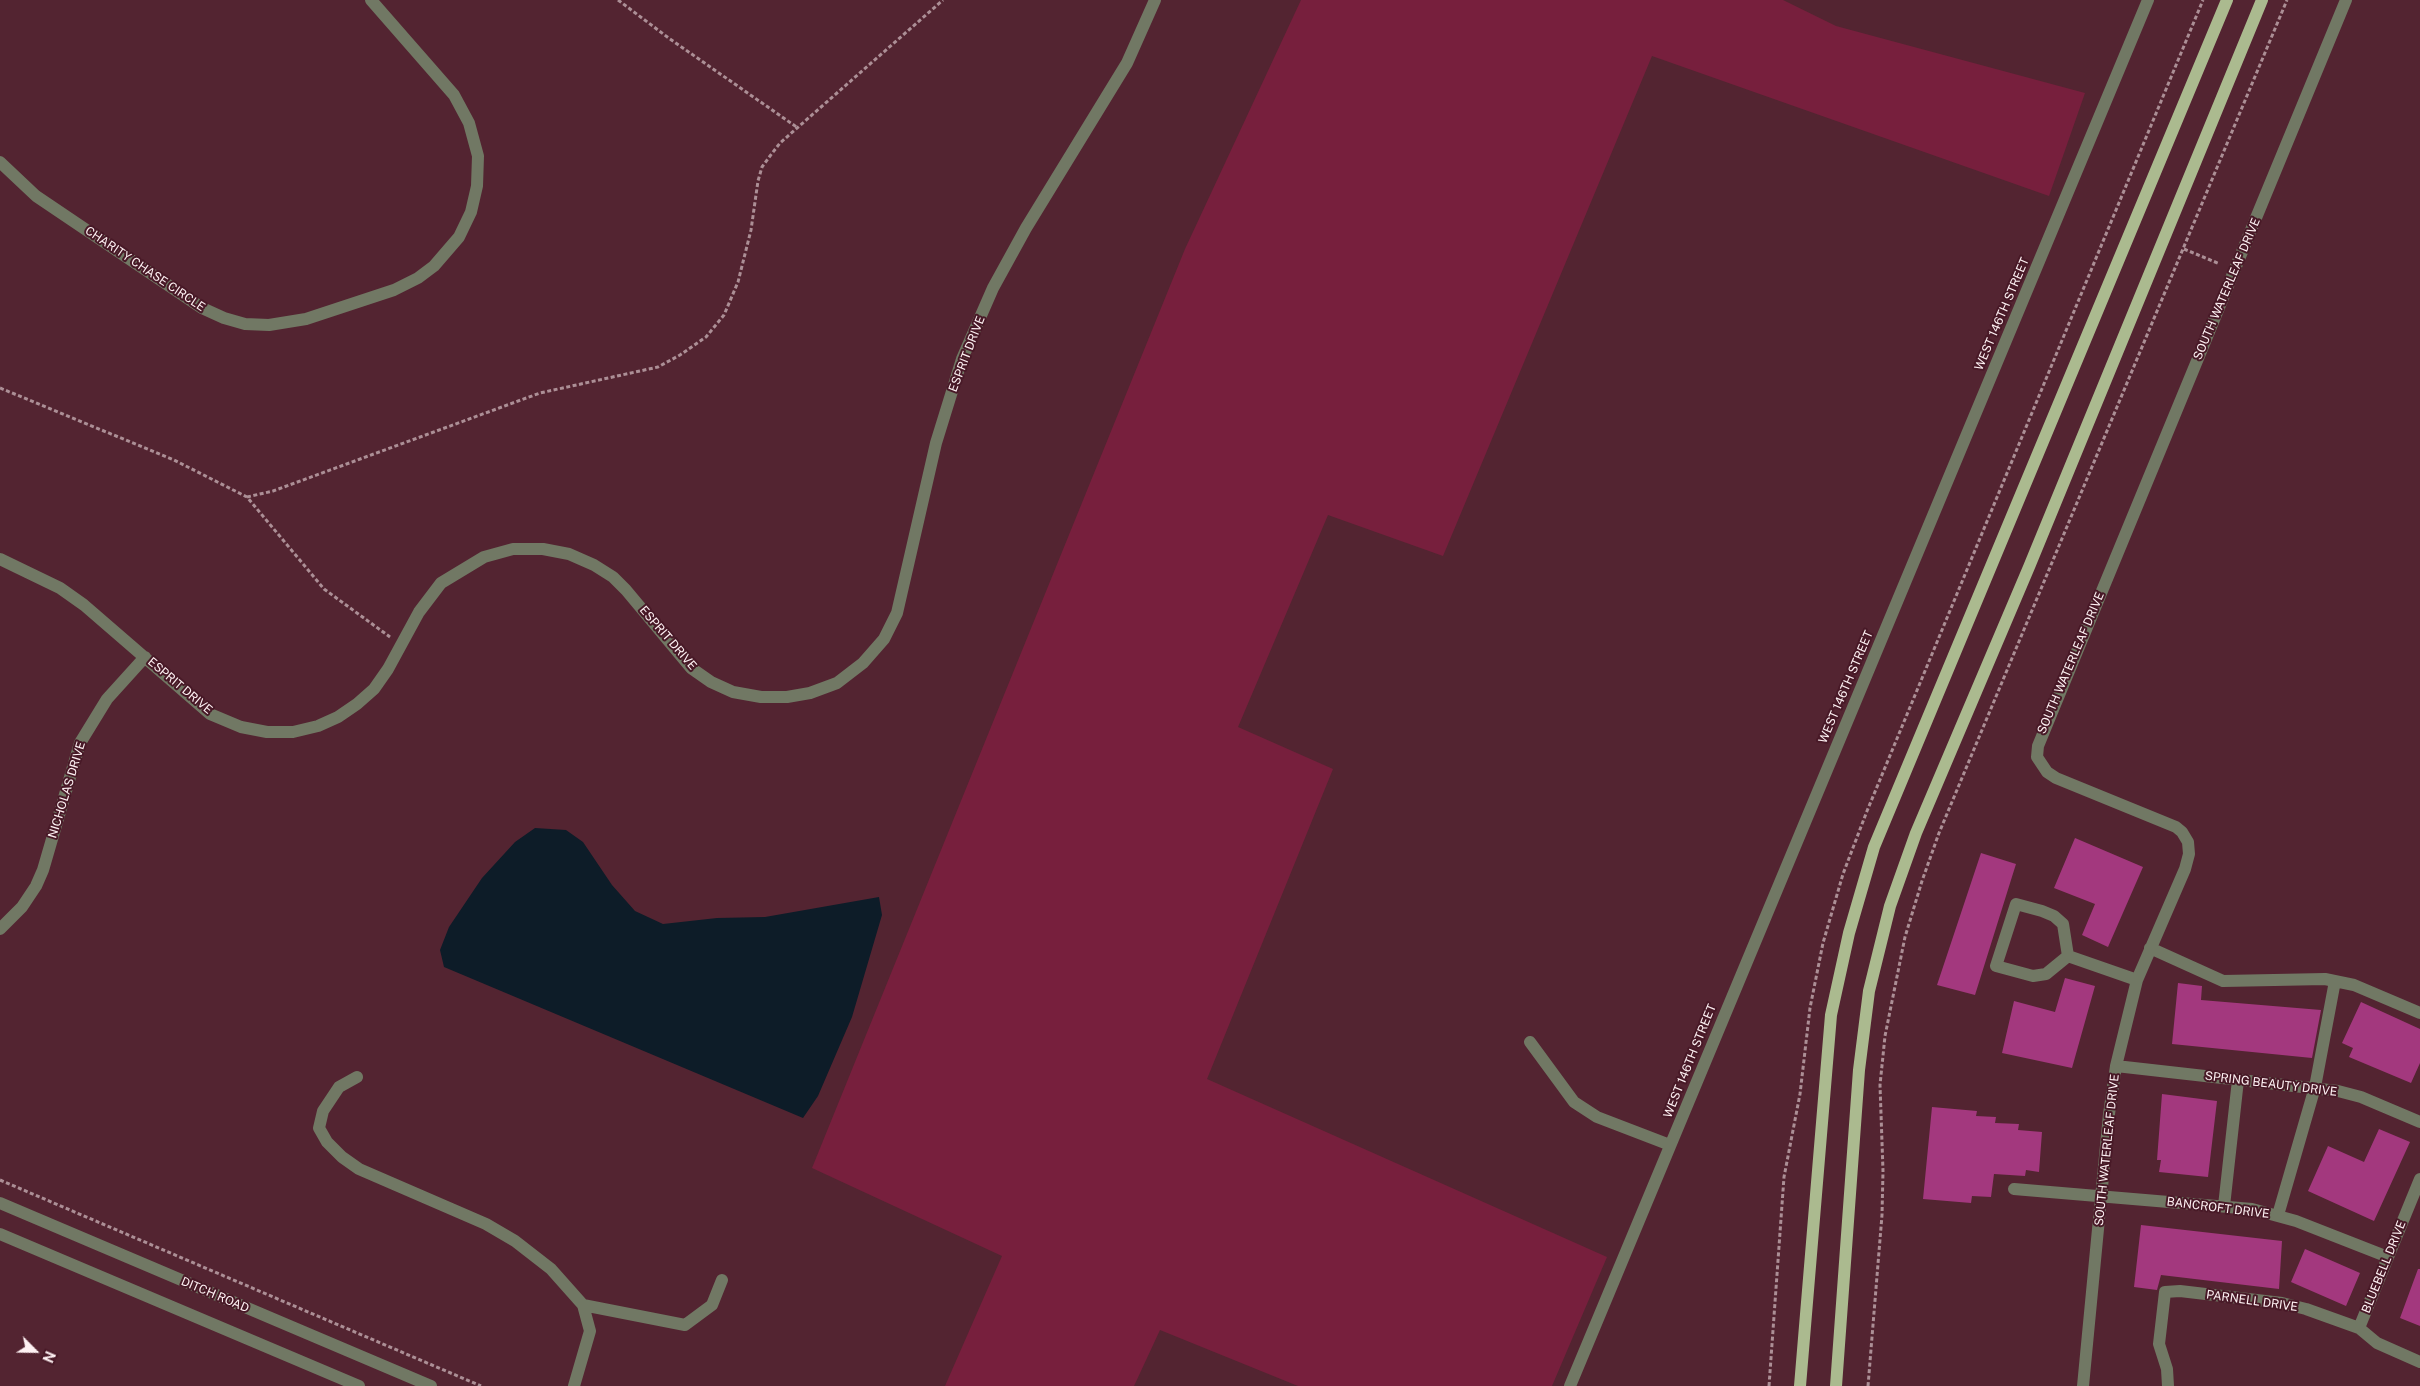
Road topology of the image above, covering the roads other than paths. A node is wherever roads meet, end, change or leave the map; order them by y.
1 (371, 0) edge
2 (1155, 0) edge
3 (2148, 0) edge
4 (2227, 0) edge
5 (2262, 0) edge
6 (2346, 0) edge
7 (0, 162) edge
8 (0, 559) edge
9 (145, 657) junction
10 (0, 929) edge
11 (2150, 948) junction
12 (2068, 956) junction
13 (2137, 980) junction
14 (2335, 981) junction
15 (2420, 1013) edge
16 (1530, 1042) dead end
17 (2116, 1066) junction
18 (357, 1077) dead end
19 (2238, 1080) junction
20 (2315, 1087) junction
21 (2420, 1122) edge
22 (1670, 1145) junction
23 (2420, 1179) edge
24 (2014, 1189) dead end
25 (2101, 1196) junction
26 (0, 1203) edge
27 (2224, 1206) junction
28 (2278, 1215) junction
29 (0, 1234) edge
30 (2388, 1257) junction
31 (722, 1280) dead end
32 (583, 1305) junction
33 (2359, 1328) junction
34 (2420, 1362) edge
35 (359, 1386) edge
36 (431, 1386) edge
37 (574, 1386) edge
38 (1570, 1386) edge
39 (1800, 1386) edge
40 (1836, 1386) edge
41 (2083, 1386) edge
42 (2168, 1386) edge

1 - 7 street, CHARITY CHASE CIRCLE
2 - 9 street, ESPRIT DRIVE
3 - 22 street, WEST 146TH STREET
4 - 39 main road
5 - 40 main road
6 - 11 street, SOUTH WATERLEAF DRIVE
8 - 9 street, ESPRIT DRIVE
9 - 10 street, NICHOLAS DRIVE
11 - 13 street, SOUTH WATERLEAF DRIVE
11 - 14 street
12 - 12 street
12 - 13 street
13 - 17 street, SOUTH WATERLEAF DRIVE
14 - 15 street
14 - 20 street
16 - 22 street
17 - 19 street, SPRING BEAUTY DRIVE
17 - 25 street, SOUTH WATERLEAF DRIVE
18 - 32 street
19 - 20 street, SPRING BEAUTY DRIVE
19 - 27 street
20 - 21 street, SPRING BEAUTY DRIVE
20 - 28 street
22 - 38 street, WEST 146TH STREET
23 - 30 street, BLUEBELL DRIVE
24 - 25 street, BANCROFT DRIVE
25 - 27 street, BANCROFT DRIVE
25 - 41 street, SOUTH WATERLEAF DRIVE
26 - 36 street, DITCH ROAD
27 - 28 street, BANCROFT DRIVE
28 - 30 street, BANCROFT DRIVE
29 - 35 street
30 - 33 street, BLUEBELL DRIVE
31 - 32 street
32 - 37 street
33 - 34 street, PARNELL DRIVE
33 - 42 street, PARNELL DRIVE

